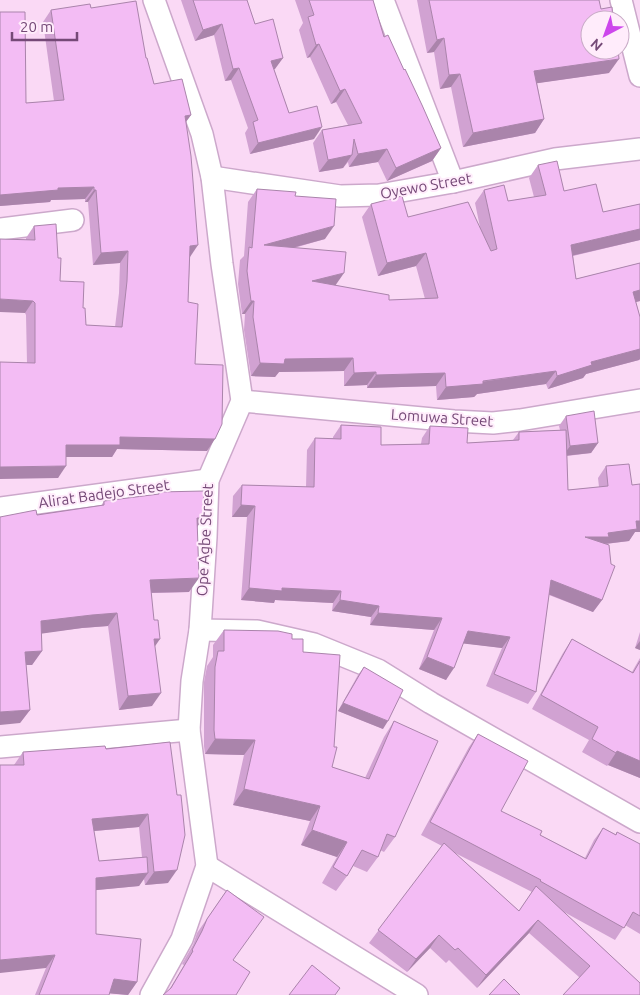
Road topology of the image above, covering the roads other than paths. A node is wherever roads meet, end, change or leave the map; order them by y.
1 (154, 0) edge
2 (383, 0) edge
3 (622, 0) edge
4 (640, 76) edge
5 (640, 149) edge
6 (212, 177) junction
7 (453, 182) junction
8 (73, 220) dead end
9 (0, 228) edge
10 (640, 400) edge
11 (242, 401) junction
12 (208, 480) junction
13 (0, 508) edge
14 (200, 630) junction
15 (189, 730) junction
16 (0, 747) edge
17 (640, 822) edge
18 (207, 866) junction
19 (151, 995) edge
20 (417, 995) edge

1 - 6 street
2 - 7 street
3 - 4 street
5 - 7 street, Oyewo Street
6 - 7 street, Oyewo Street
6 - 11 street
8 - 9 street
10 - 11 street, Lomuwa Street
11 - 12 street, Ope Agbe Street
12 - 13 street, Alirat Badejo Street
12 - 14 street, Ope Agbe Street
14 - 15 street, Ope Agbe Street
14 - 17 street
15 - 16 street
15 - 18 street, Ope Agbe Street
18 - 19 street, Ope Agbe Street
18 - 20 street

